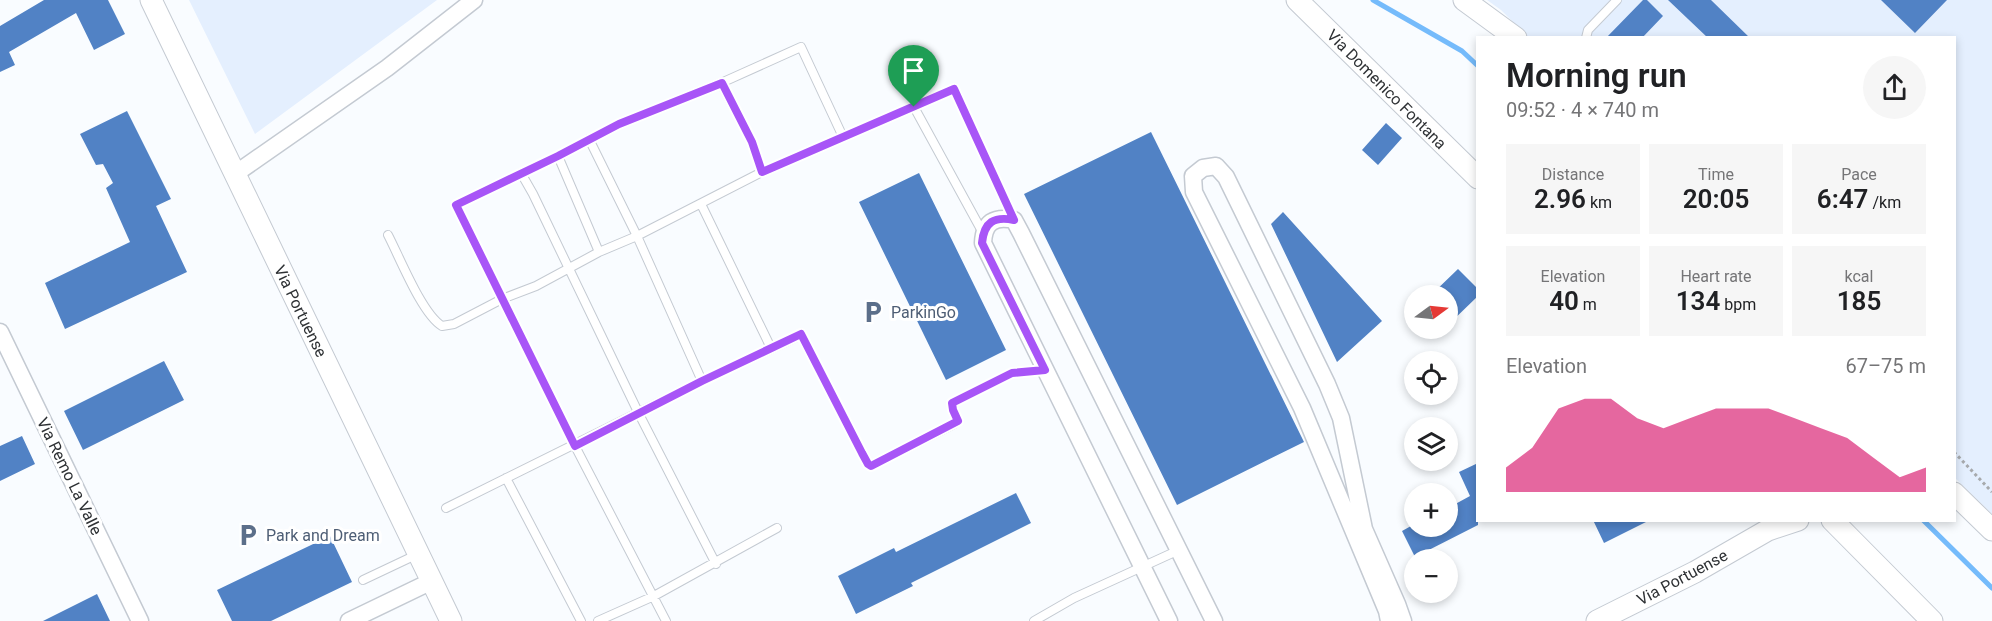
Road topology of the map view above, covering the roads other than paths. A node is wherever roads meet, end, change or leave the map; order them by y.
1 (151, 0) edge
2 (474, 0) edge
3 (1297, 0) edge
4 (1464, 0) edge
5 (1617, 0) edge
6 (1513, 36) edge
7 (1586, 36) edge
8 (722, 83) junction
9 (914, 107) junction
10 (843, 137) junction
11 (589, 140) junction
12 (558, 156) junction
13 (762, 172) junction
14 (520, 173) junction
15 (235, 174) junction
16 (1476, 176) edge
17 (701, 204) junction
18 (1014, 220) junction
19 (983, 233) junction
20 (388, 235) dead end
21 (637, 236) junction
22 (599, 252) junction
23 (568, 268) junction
24 (502, 299) junction
25 (0, 332) edge
26 (771, 348) junction
27 (1045, 370) junction
28 (702, 381) junction
29 (639, 414) junction
30 (575, 446) junction
31 (506, 478) junction
32 (1956, 495) edge
33 (446, 508) dead end
34 (1762, 522) edge
35 (1792, 522) edge
36 (1838, 527) edge
37 (777, 528) dead end
38 (1992, 530) edge
39 (1734, 549) junction
40 (1179, 550) junction
41 (419, 554) junction
42 (716, 564) junction
43 (1143, 567) junction
44 (363, 580) dead end
45 (432, 581) junction
46 (654, 596) junction
47 (140, 621) edge
48 (349, 621) edge
49 (451, 621) edge
50 (581, 621) edge
51 (598, 621) edge
52 (666, 621) edge
53 (1034, 621) edge
54 (1169, 621) edge
55 (1214, 621) edge
56 (1389, 621) edge
57 (1403, 621) edge
58 (1597, 621) edge
59 (1932, 621) edge

1 - 15 street, Via Portuense
2 - 15 street
3 - 16 street, Via Domenico Fontana
4 - 6 street
5 - 7 lane
8 - 10 lane
8 - 11 lane
8 - 13 lane
9 - 10 lane
9 - 18 lane
9 - 19 lane
10 - 13 lane
11 - 12 lane
11 - 21 lane
12 - 14 lane
12 - 22 lane
13 - 17 lane
14 - 23 lane
14 - 24 lane
15 - 41 street, Via Portuense
17 - 21 lane
17 - 26 lane
18 - 19 street
18 - 40 street
19 - 27 street
20 - 24 lane
21 - 22 lane
21 - 28 lane
22 - 23 lane
23 - 24 lane
23 - 29 lane
24 - 30 lane
25 - 47 street, Via Remo La Valle
26 - 27 lane
26 - 28 lane
27 - 43 street
28 - 29 lane
29 - 30 lane
29 - 42 lane
30 - 31 lane
30 - 46 lane
31 - 33 lane
31 - 50 lane
32 - 38 street
34 - 39 street, Via Portuense
35 - 39 street, Via Portuense
36 - 59 street
37 - 42 lane
39 - 58 street, Via Portuense
40 - 43 lane
40 - 55 street
41 - 44 lane
41 - 45 street, Via Portuense
42 - 46 lane
43 - 53 lane
43 - 54 street
45 - 48 street
45 - 49 street, Via Portuense
46 - 51 lane
46 - 52 lane
56 - 57 street

